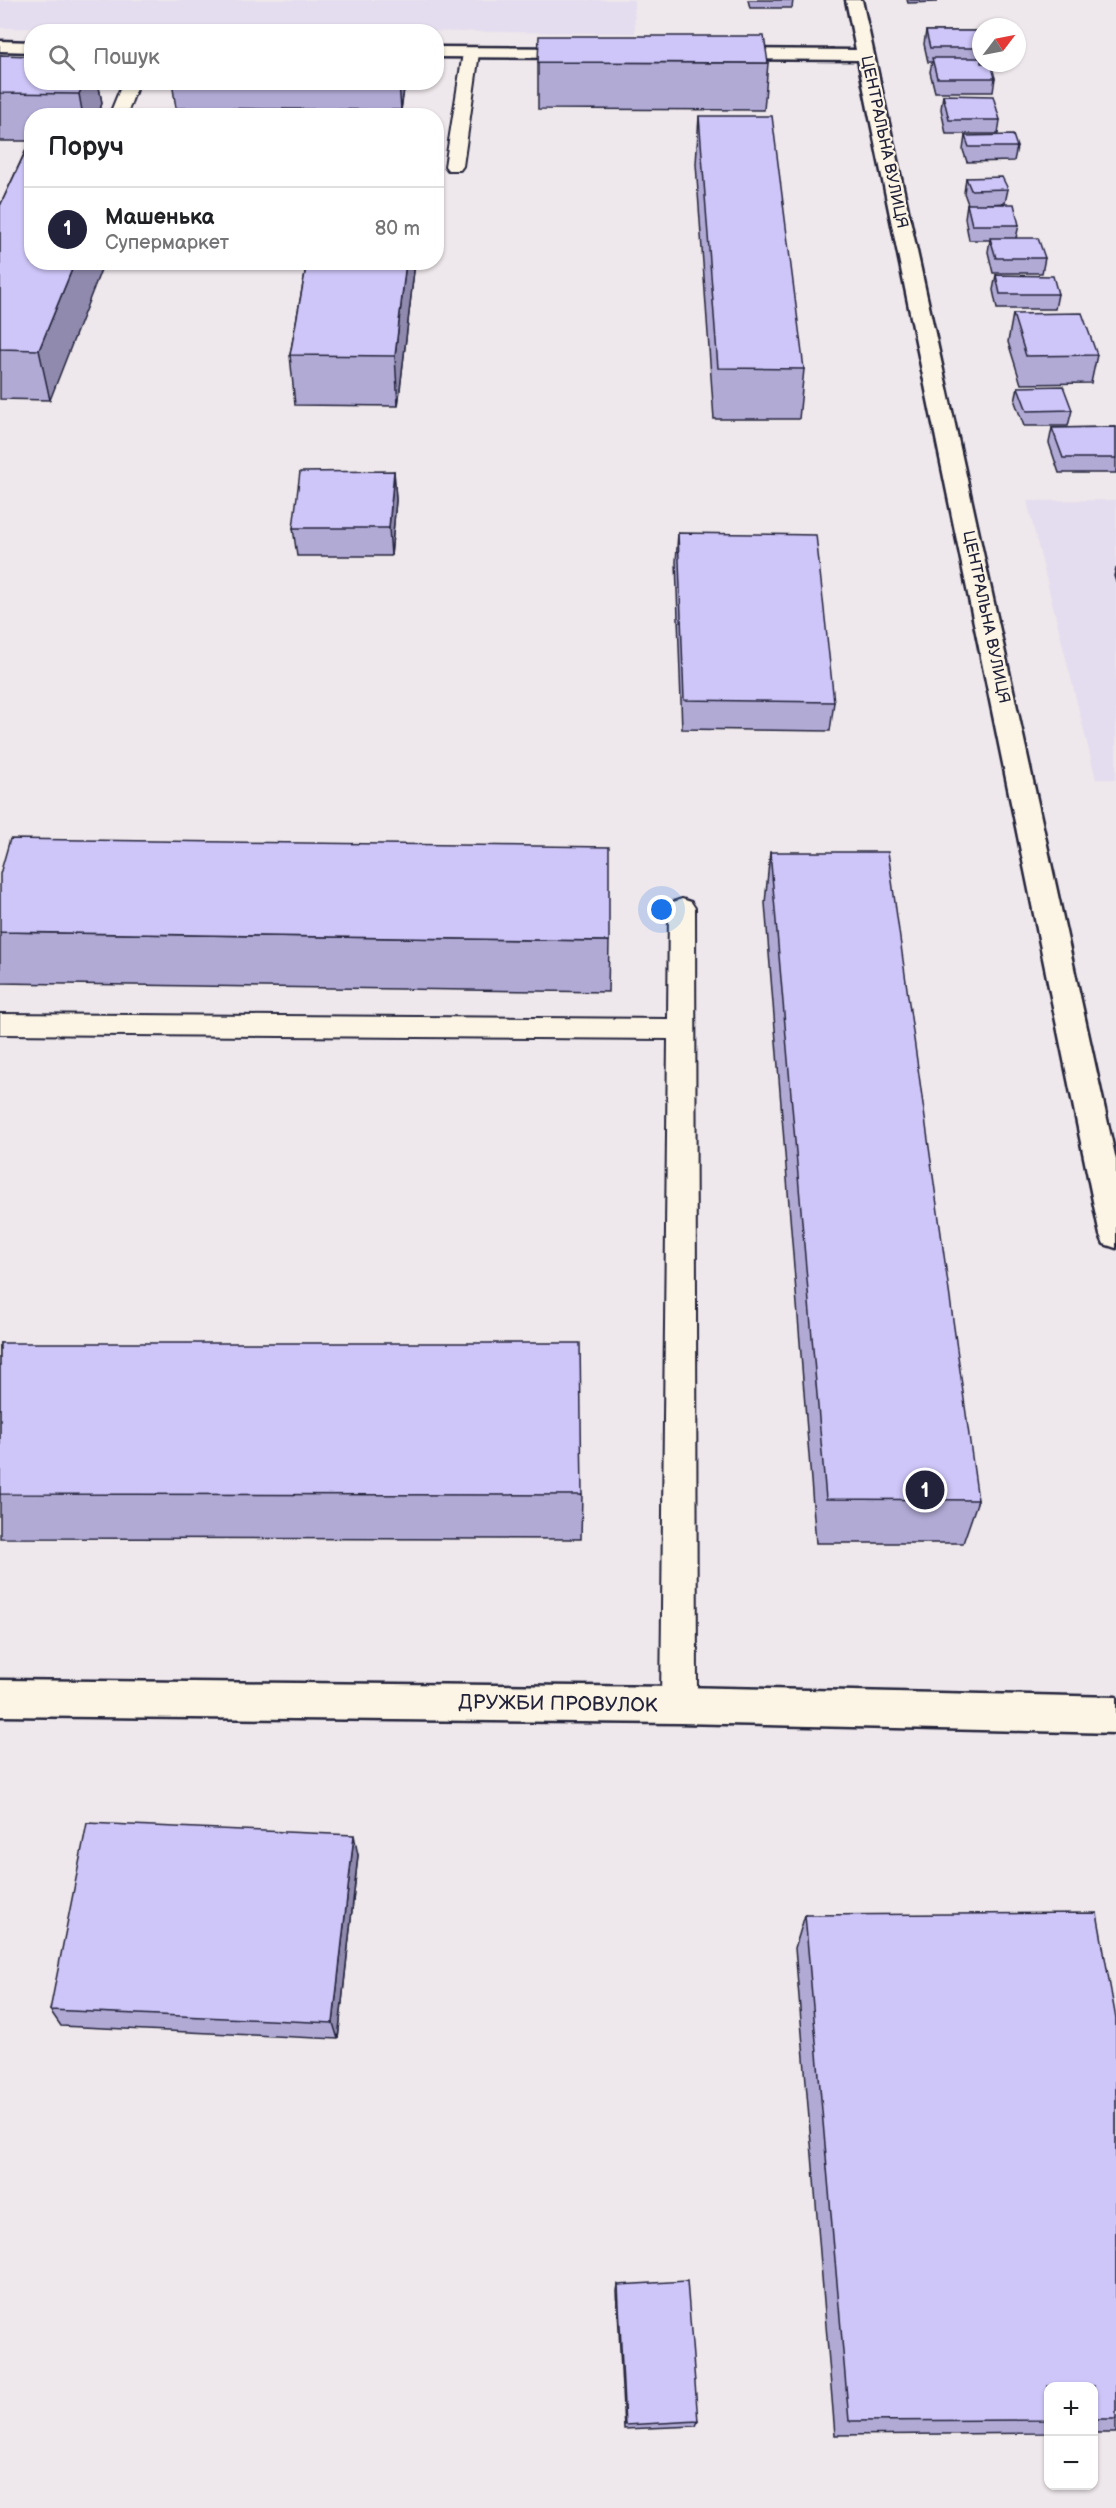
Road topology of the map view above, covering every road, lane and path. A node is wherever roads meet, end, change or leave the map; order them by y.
1 (854, 0) edge
2 (0, 46) edge
3 (24, 47) edge
4 (444, 52) edge
5 (471, 53) junction
6 (603, 54) edge
7 (710, 54) edge
8 (866, 55) junction
9 (128, 90) edge
10 (120, 108) edge
11 (454, 166) dead end
12 (682, 908) dead end
13 (0, 1024) edge
14 (681, 1029) junction
15 (1116, 1234) edge
16 (0, 1698) edge
17 (679, 1705) junction
18 (1116, 1715) edge

1 - 8 street, ЦЕНТРАЛЬНА ВУЛИЦЯ
2 - 3 street
4 - 5 street
5 - 6 street
5 - 11 lane
7 - 8 street
8 - 15 street, ЦЕНТРАЛЬНА ВУЛИЦЯ
9 - 10 lane
12 - 14 lane
13 - 14 lane
14 - 17 lane
16 - 17 street, ДРУЖБИ ПРОВУЛОК
17 - 18 street, ДРУЖБИ ПРОВУЛОК

